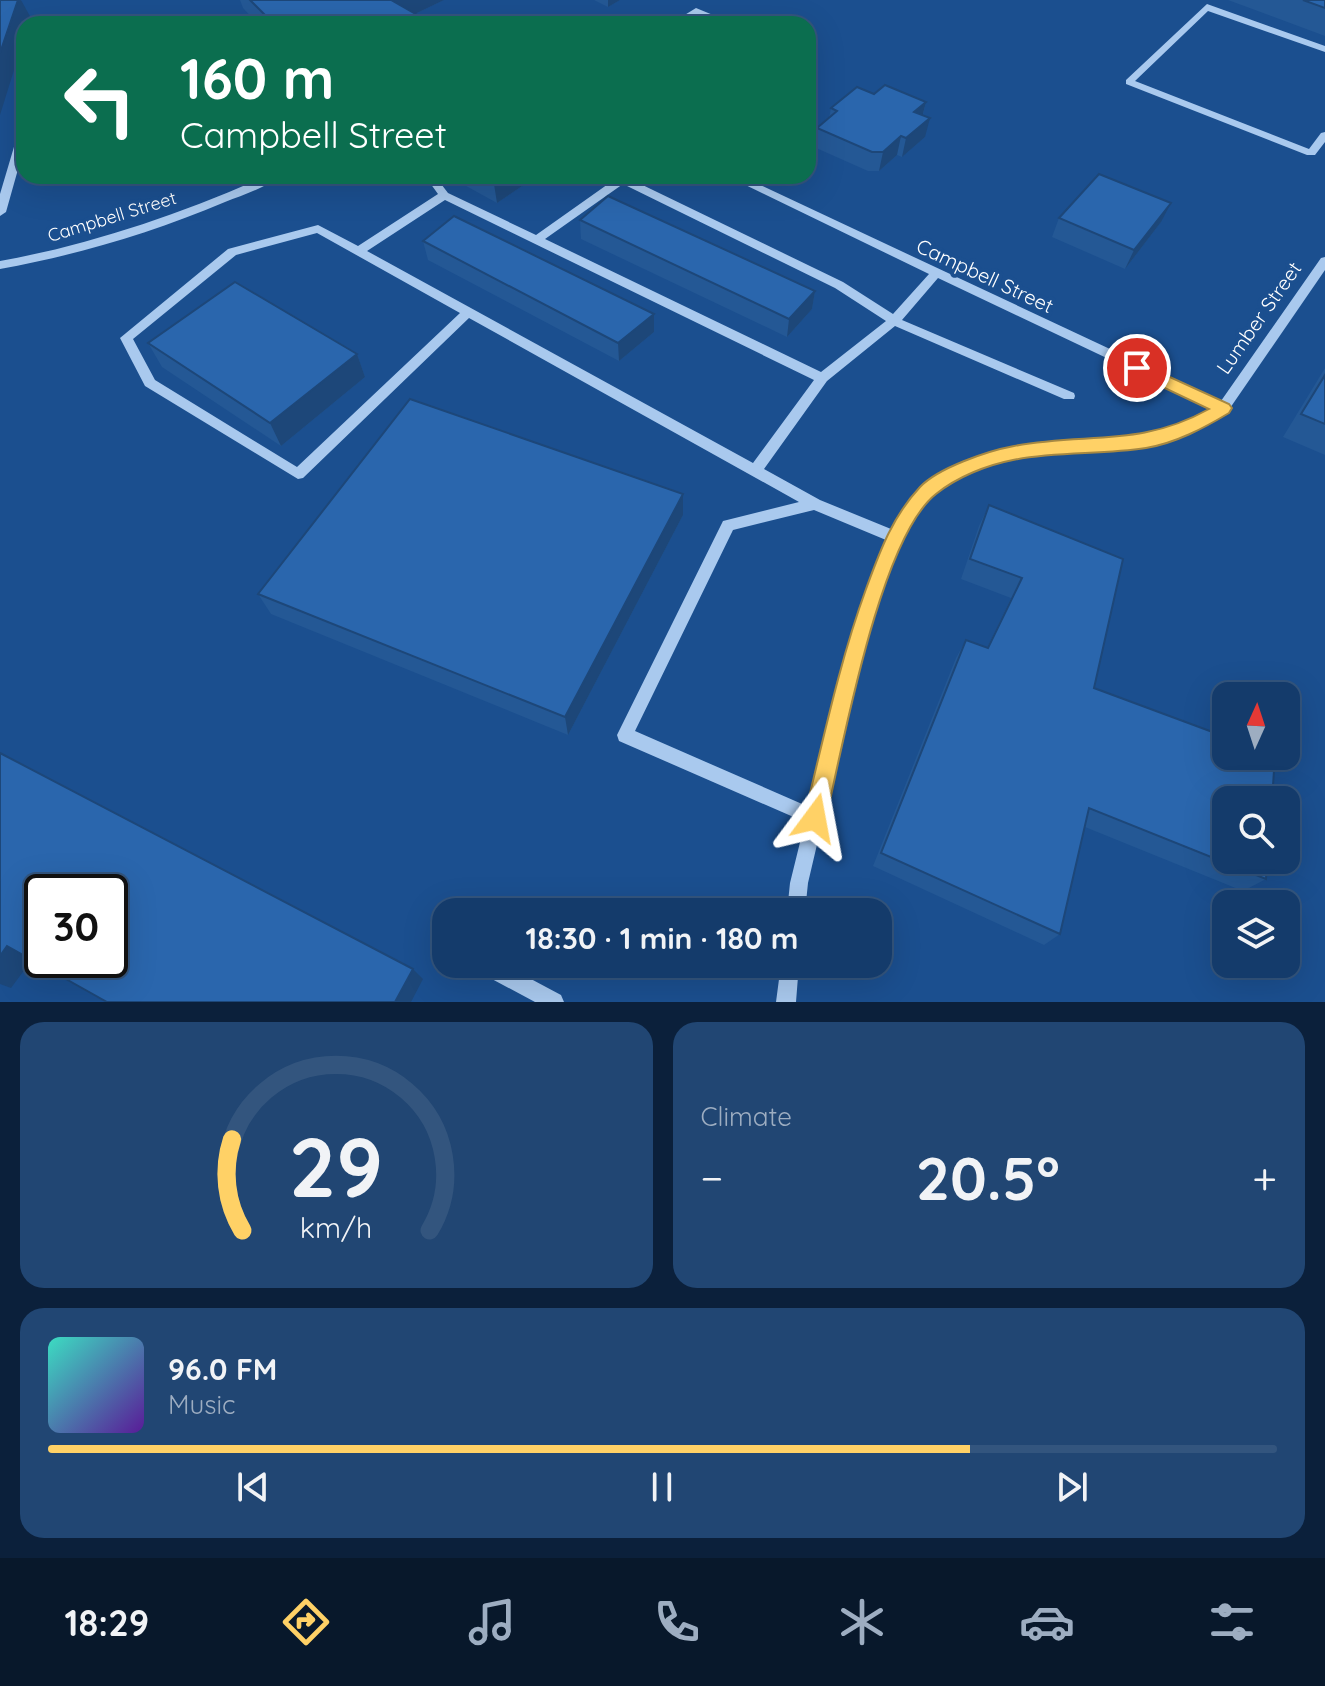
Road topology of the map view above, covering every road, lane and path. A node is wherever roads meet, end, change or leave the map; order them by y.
1 (688, 16) edge
2 (708, 16) edge
3 (1325, 49) edge
4 (1325, 135) edge
5 (16, 157) edge
6 (258, 184) edge
7 (436, 184) edge
8 (615, 184) edge
9 (632, 184) edge
10 (749, 184) edge
11 (444, 195) junction
12 (0, 212) edge
13 (536, 240) junction
14 (358, 252) junction
15 (1325, 261) edge
16 (0, 265) edge
17 (936, 273) junction
18 (468, 312) junction
19 (894, 321) junction
20 (822, 378) junction
21 (1069, 396) dead end
22 (1223, 408) junction
23 (755, 471) junction
24 (815, 504) junction
25 (895, 537) junction
26 (815, 818) junction
27 (799, 898) edge
28 (510, 978) edge
29 (789, 978) edge
30 (554, 1002) edge
31 (786, 1002) edge

1 - 2 street
3 - 4 street
5 - 12 street
6 - 16 street, Campbell Street
7 - 11 street
8 - 13 street
9 - 19 street
10 - 17 street, Campbell Street
11 - 13 street
11 - 14 street
13 - 20 street
14 - 18 street
14 - 18 street
15 - 22 street, Lumber Street
17 - 19 street
17 - 22 street, Campbell Street
18 - 23 street
19 - 20 street
19 - 21 street
20 - 23 street
22 - 25 street, Lumber Street
23 - 24 street
24 - 25 street
24 - 26 street
25 - 26 street, Lumber Street
26 - 27 street, Lumber Street
28 - 30 street
29 - 31 street

